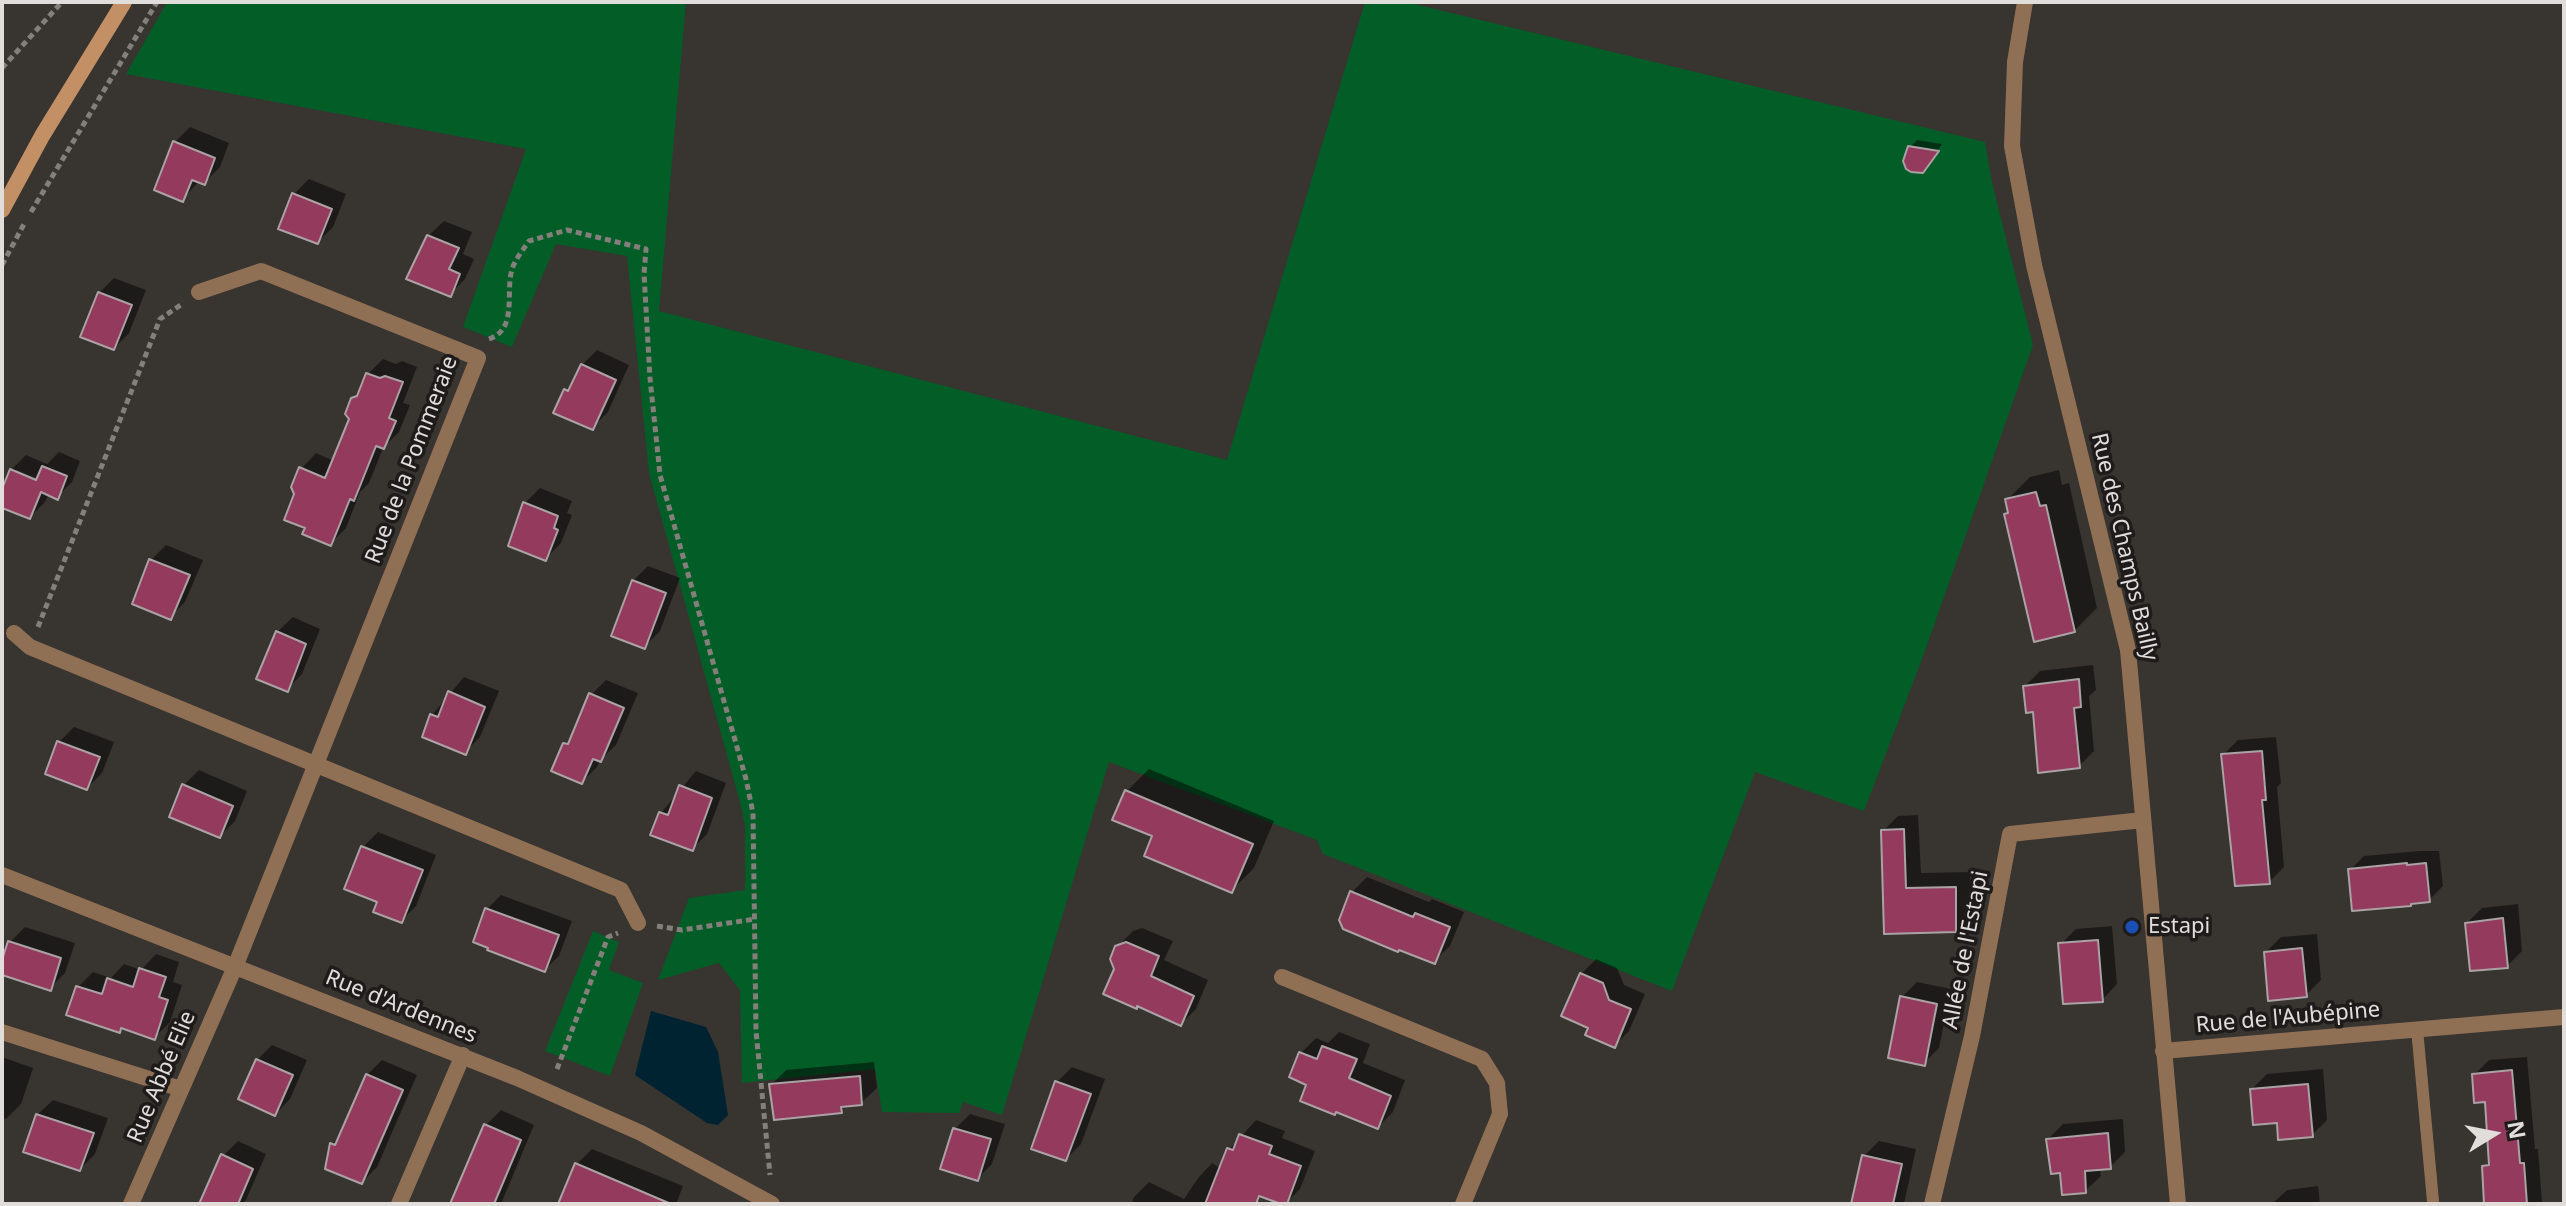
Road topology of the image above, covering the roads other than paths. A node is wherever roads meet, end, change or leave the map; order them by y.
1 (124, 2) edge
2 (2025, 2) edge
3 (2, 210) edge
4 (199, 292) dead end
5 (14, 633) dead end
6 (316, 765) junction
7 (2143, 820) junction
8 (2, 875) edge
9 (638, 923) dead end
10 (235, 967) junction
11 (1282, 977) dead end
12 (2564, 1017) edge
13 (2417, 1029) junction
14 (2, 1032) edge
15 (2163, 1051) junction
16 (463, 1055) junction
17 (181, 1089) junction
18 (772, 1196) edge
19 (2433, 1201) dead end
20 (131, 1204) edge
21 (399, 1204) edge
22 (1463, 1204) edge
23 (1932, 1204) edge
24 (2178, 1204) edge

1 - 3 main road
2 - 7 street, Rue des Champs Bailly
4 - 6 street, Rue de la Pommeraie
5 - 6 street
6 - 9 street
6 - 10 street, Rue de la Pommeraie
7 - 15 street, Rue des Champs Bailly
7 - 23 street, Allée de l'Estapi
8 - 10 street, Rue d'Ardennes
10 - 16 street, Rue d'Ardennes
10 - 17 street, Rue Abbé Elie
11 - 22 street
12 - 13 street, Rue de l'Aubépine
13 - 15 street, Rue de l'Aubépine
13 - 19 lane
14 - 17 street
15 - 24 street, Rue des Champs Bailly
16 - 18 street, Rue d'Ardennes
16 - 21 street
17 - 20 street, Rue Abbé Elie

